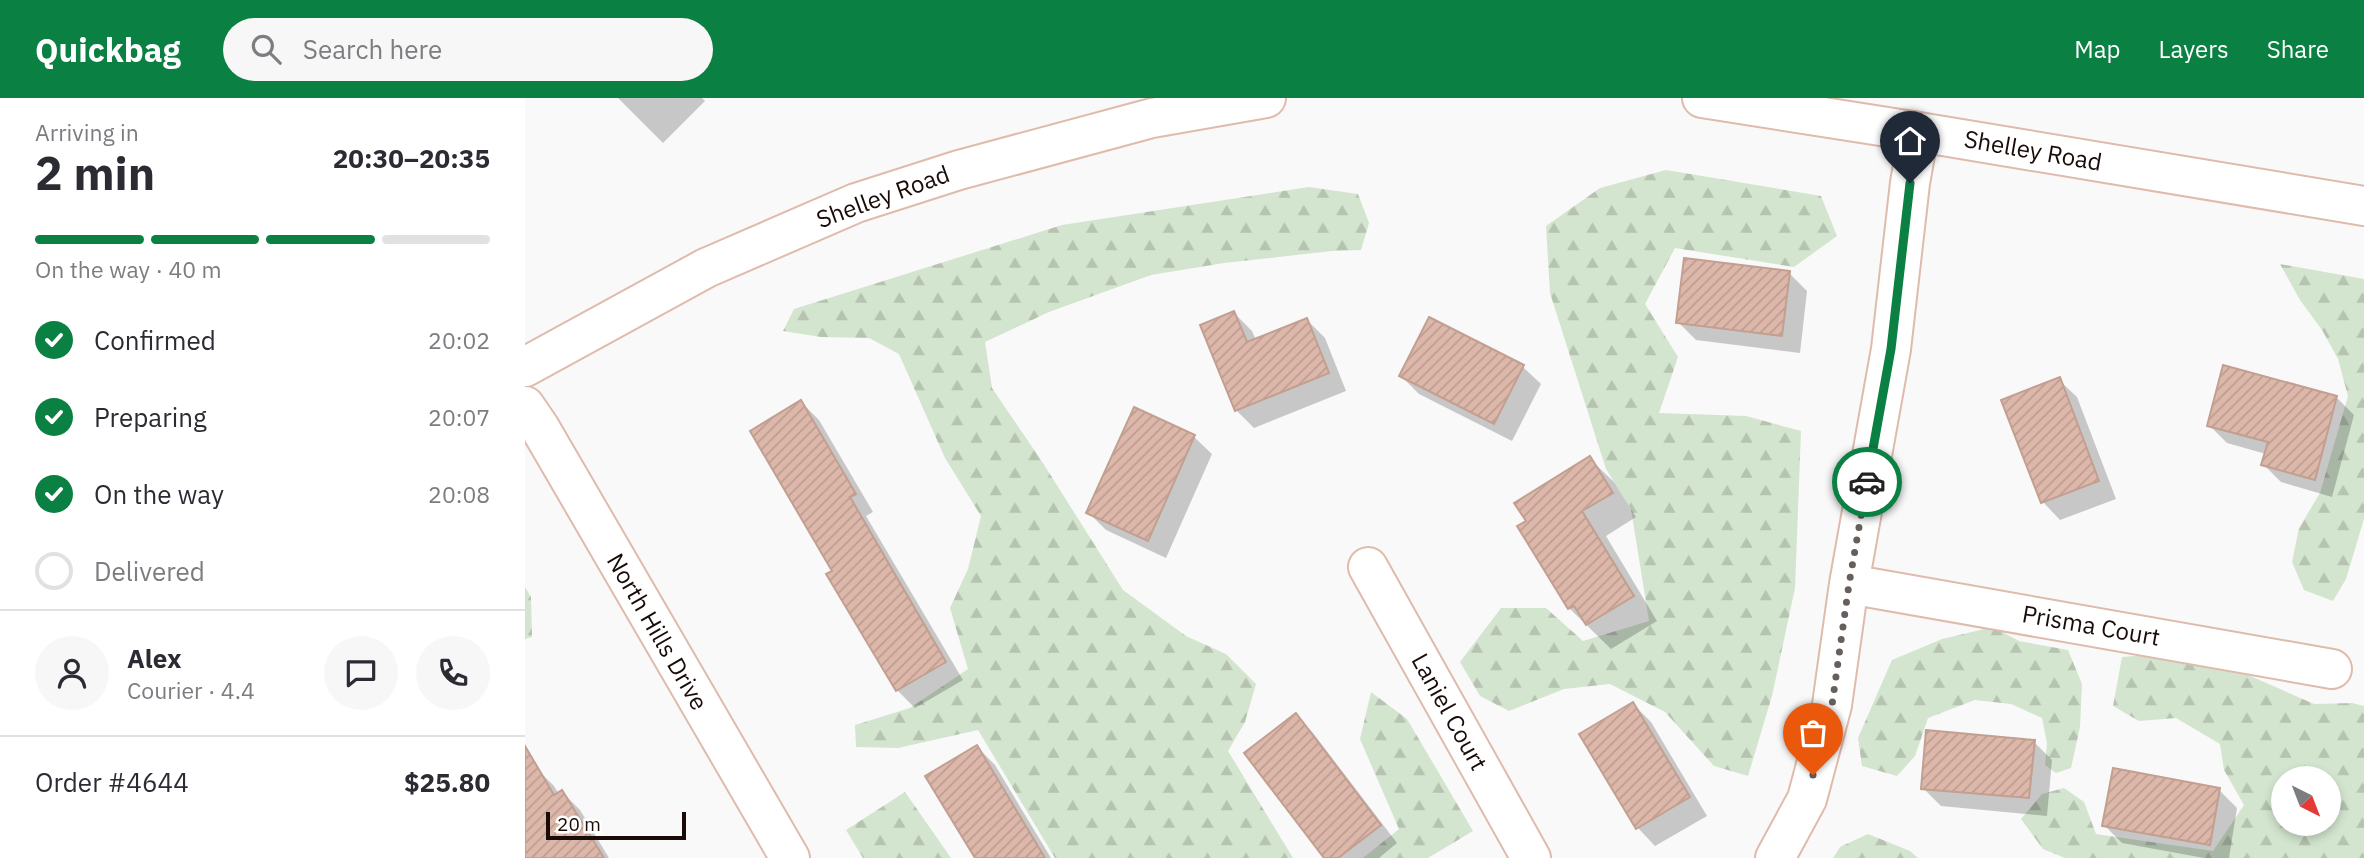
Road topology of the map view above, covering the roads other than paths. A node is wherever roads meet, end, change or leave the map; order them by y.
1 (1266, 98) edge
2 (1702, 98) edge
3 (1150, 108) edge
4 (1919, 132) junction
5 (2364, 206) edge
6 (525, 367) edge
7 (525, 406) edge
8 (1368, 567) dead end
9 (1849, 584) junction
10 (2332, 669) dead end
11 (790, 858) edge
12 (1531, 858) edge
13 (1775, 858) edge

1 - 3 street, Shelley Road
2 - 4 street, Shelley Road
3 - 6 street, Shelley Road
4 - 5 street, Shelley Road
4 - 9 street
7 - 11 street, North Hills Drive
8 - 12 street, Laniel Court
9 - 10 street, Prisma Court
9 - 13 street

